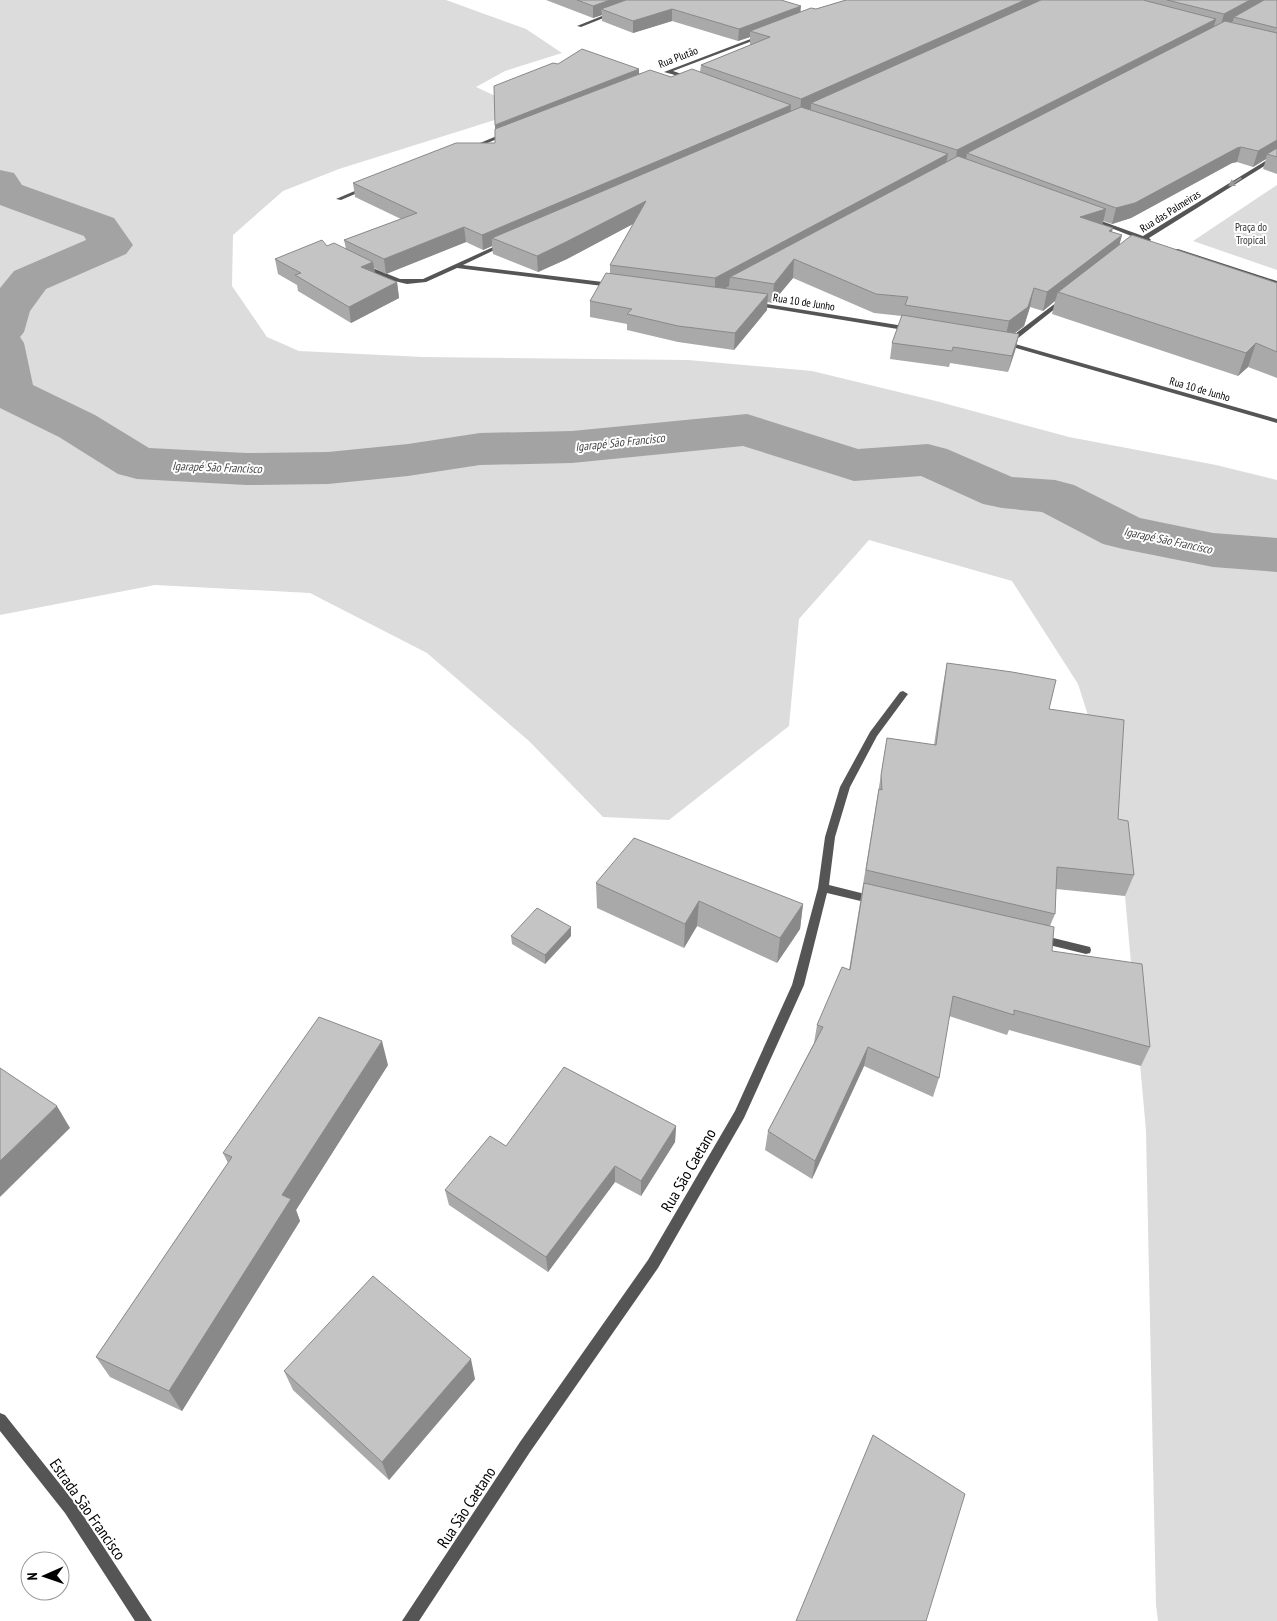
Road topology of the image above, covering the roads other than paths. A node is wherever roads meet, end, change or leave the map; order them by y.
1 (623, 10) edge
2 (579, 26) dead end
3 (768, 34) edge
4 (669, 71) junction
5 (660, 74) edge
6 (697, 81) edge
7 (513, 131) edge
8 (467, 149) edge
9 (1277, 156) edge
10 (376, 184) edge
11 (339, 199) dead end
12 (1080, 216) edge
13 (1143, 239) junction
14 (509, 242) edge
15 (1152, 242) edge
16 (1135, 244) edge
17 (1170, 248) edge
18 (355, 262) edge
19 (454, 266) junction
20 (1277, 283) edge
21 (619, 286) edge
22 (1067, 297) edge
23 (745, 303) edge
24 (919, 330) edge
25 (997, 342) edge
26 (1007, 344) junction
27 (1277, 421) edge
28 (904, 694) dead end
29 (823, 888) junction
30 (882, 902) edge
31 (1027, 936) edge
32 (1086, 950) dead end
33 (0, 1420) edge
34 (144, 1621) edge
35 (410, 1621) edge

1 - 2 street
3 - 4 street, Rua Plutão
4 - 5 street, Rua Plutão
4 - 6 street
7 - 8 street
9 -> 13 street, Rua das Palmeiras
10 - 11 street
12 - 13 street
13 - 15 street
13 - 16 street, Rua das Palmeiras
14 - 19 street
17 - 20 street
18 - 19 street
19 - 21 street
22 - 26 street
23 - 24 street, Rua 10 de Junho
25 - 26 street, Rua 10 de Junho
26 - 27 street, Rua 10 de Junho
28 - 29 street, Rua São Caetano
29 - 30 street
29 - 35 street, Rua São Caetano
31 - 32 street
33 - 34 street, Estrada São Francisco

